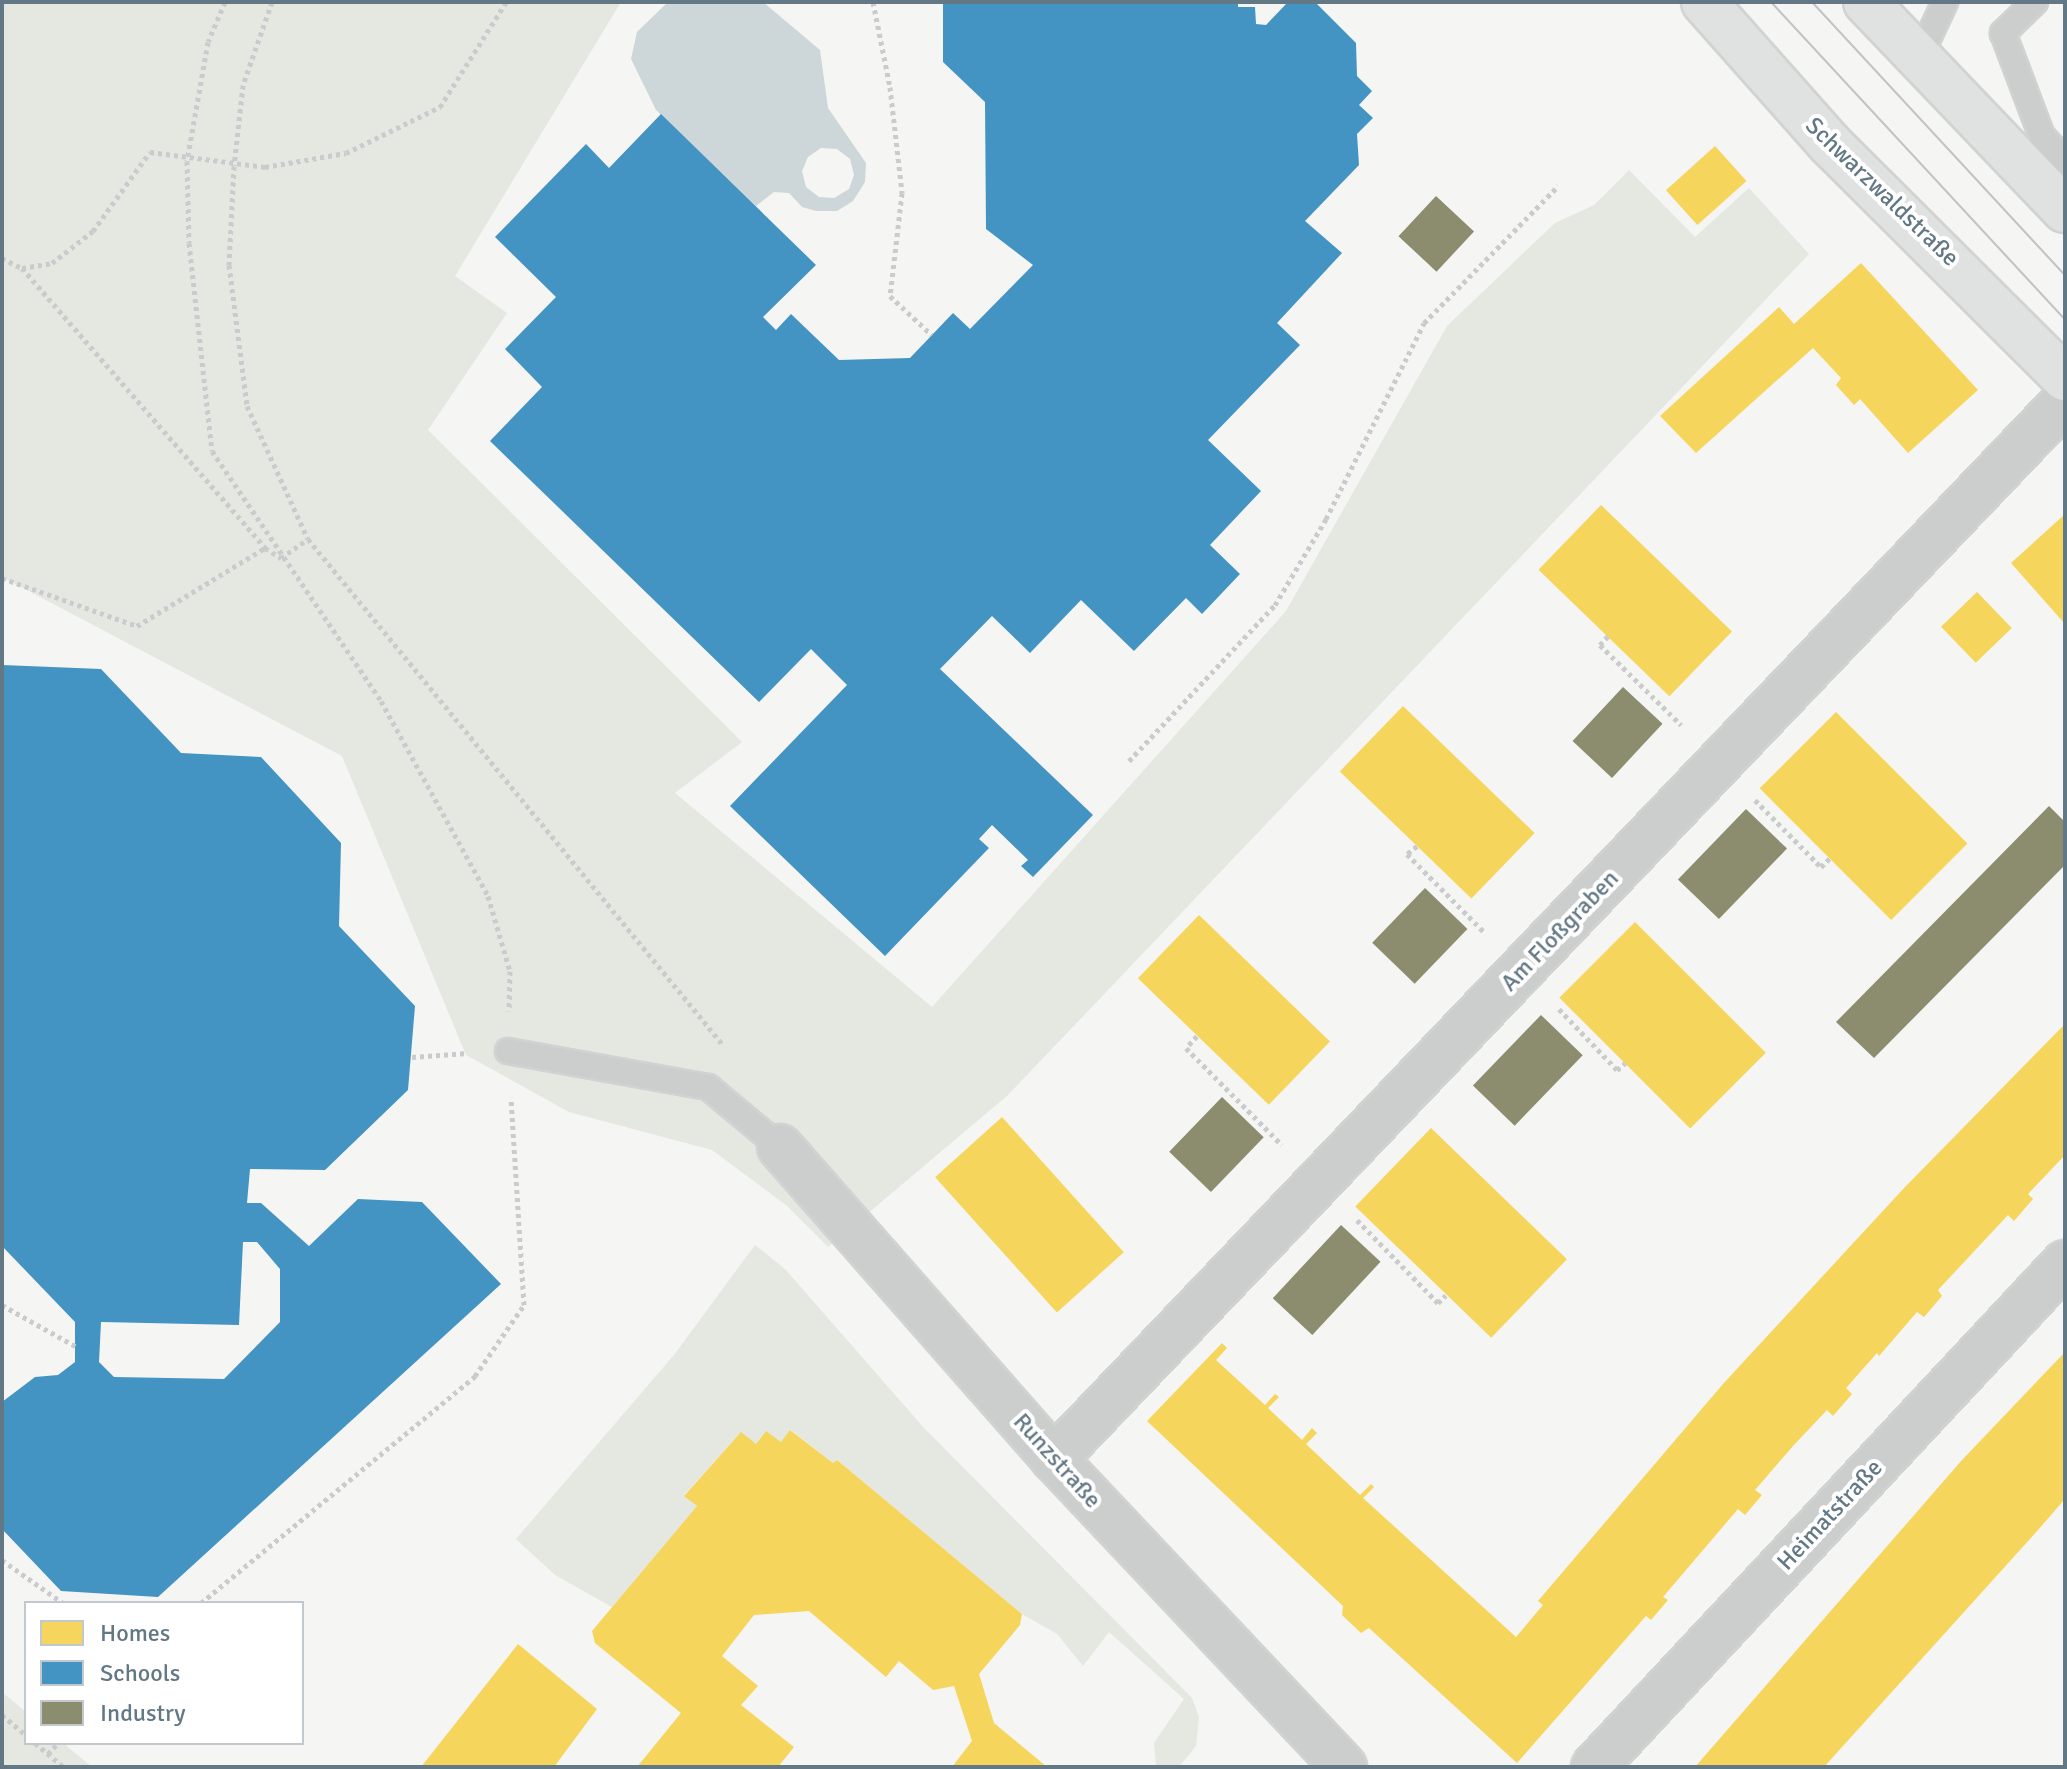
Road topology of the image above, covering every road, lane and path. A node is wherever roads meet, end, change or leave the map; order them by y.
1 (225, 2) edge
2 (272, 2) edge
3 (506, 2) edge
4 (873, 2) edge
5 (1704, 2) edge
6 (1866, 2) edge
7 (1945, 2) edge
8 (2035, 2) edge
9 (1918, 60) junction
10 (187, 161) junction
11 (2065, 161) edge
12 (234, 166) junction
13 (1558, 186) dead end
14 (2065, 210) edge
15 (2, 258) edge
16 (22, 268) junction
17 (932, 335) dead end
18 (2065, 378) edge
19 (2065, 401) edge
20 (308, 539) junction
21 (265, 548) junction
22 (281, 558) junction
23 (2, 578) edge
24 (1129, 761) dead end
25 (508, 1051) junction
26 (729, 1056) dead end
27 (412, 1057) dead end
28 (780, 1147) joint
29 (2065, 1263) edge
30 (2, 1305) edge
31 (75, 1346) dead end
32 (1054, 1459) junction
33 (2, 1560) edge
34 (60, 1601) edge
35 (203, 1601) edge
36 (2, 1715) edge
37 (24, 1733) edge
38 (37, 1745) edge
39 (56, 1745) edge
40 (48, 1754) junction
41 (1327, 1762) edge
42 (64, 1767) edge
43 (1594, 1767) edge

1 - 10 path
2 - 12 path
3 - 12 path
4 - 17 path
5 - 18 main road, Schwarzwaldstraße
6 - 9 main road
7 - 9 lane
8 - 11 lane
9 - 14 main road
10 - 12 path
10 - 16 path
10 - 22 path
12 - 20 path
13 - 24 path
15 - 16 path
16 - 21 path
19 - 32 street, Am Floßgraben
20 - 22 path
20 - 26 path
21 - 22 path
21 - 23 path
22 - 25 path
25 - 27 path
25 - 28 lane
25 - 35 path
28 - 32 street, Runzstraße
29 - 43 street, Heimatstraße
30 - 31 path
32 - 41 street, Runzstraße
33 - 34 path
36 - 37 path
38 - 40 path
39 - 40 path
40 - 42 path

